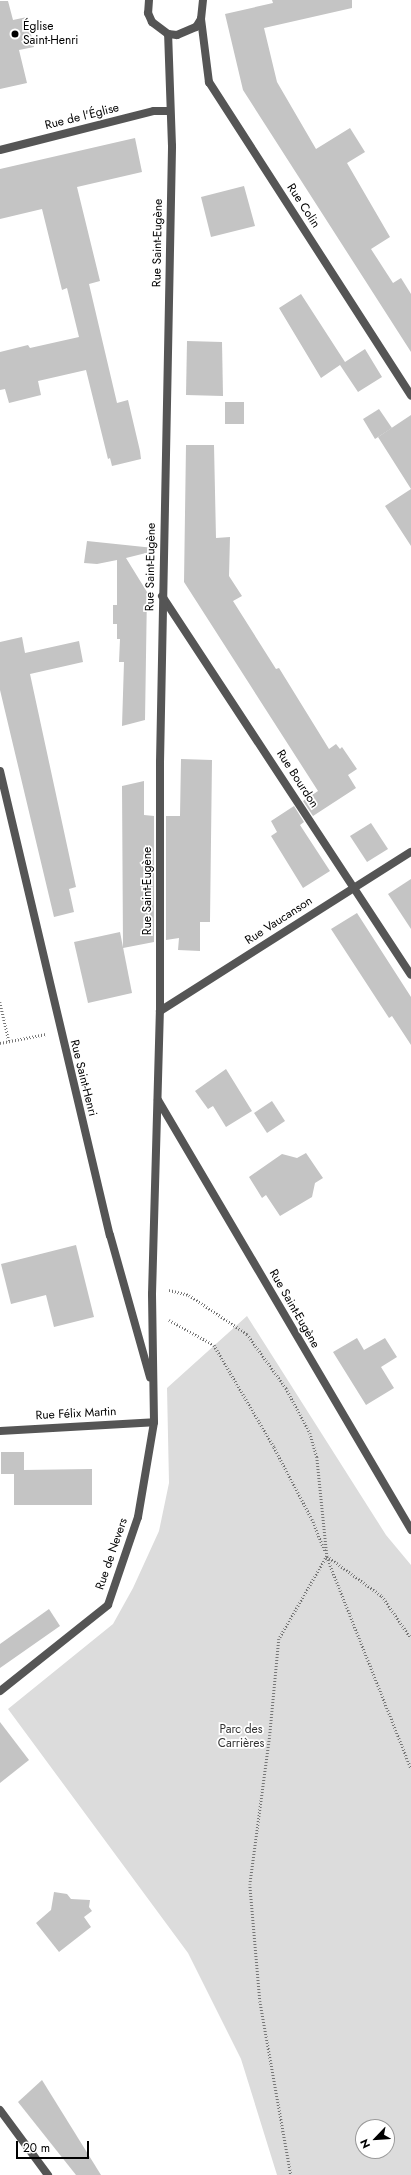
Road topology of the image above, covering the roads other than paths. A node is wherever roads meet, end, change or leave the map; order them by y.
1 (149, 0) edge
2 (203, 0) edge
3 (201, 19) junction
4 (168, 34) junction
5 (170, 111) junction
6 (0, 150) edge
7 (411, 396) edge
8 (162, 596) junction
9 (0, 770) edge
10 (411, 852) edge
11 (353, 887) junction
12 (411, 975) edge
13 (160, 1011) junction
14 (157, 1099) junction
15 (153, 1388) junction
16 (154, 1422) junction
17 (0, 1431) edge
18 (411, 1530) edge
19 (0, 1691) edge
20 (0, 2110) edge
21 (48, 2175) edge

1 - 4 street
2 - 3 street, Rue Colin
3 - 4 street
3 - 7 street, Rue Colin
4 - 5 street, Rue Saint-Eugène
5 - 6 street, Rue de l'Église
5 - 8 street, Rue Saint-Eugène
8 - 11 street, Rue Bourdon
8 - 13 street, Rue Saint-Eugène
9 - 15 street, Rue Saint-Henri
10 - 11 street, Rue Vaucanson
11 - 12 street, Rue Bourdon
11 - 13 street, Rue Vaucanson
13 - 14 street, Rue Saint-Eugène
14 - 15 street, Rue Saint-Eugène
14 - 18 street, Rue Saint-Eugène
15 - 16 street, Rue Saint-Eugène
16 - 17 street, Rue Félix Martin
16 - 19 street, Rue de Nevers
20 - 21 street

